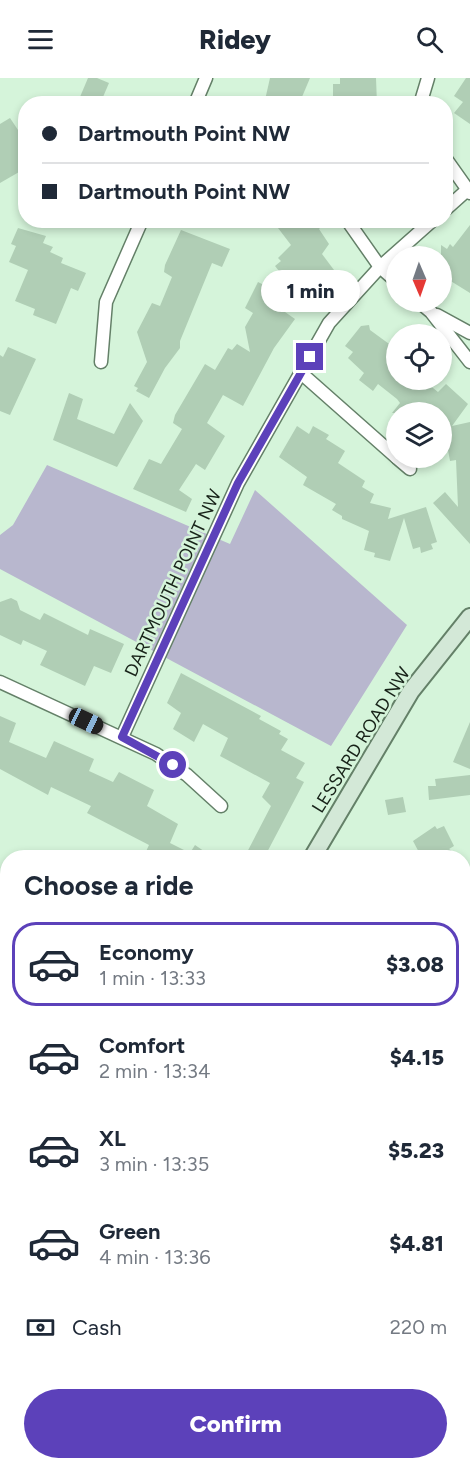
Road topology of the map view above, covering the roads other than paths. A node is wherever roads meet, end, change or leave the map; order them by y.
1 (206, 78) edge
2 (428, 78) edge
3 (202, 96) edge
4 (425, 96) edge
5 (453, 170) edge
6 (468, 192) edge
7 (453, 204) edge
8 (138, 228) edge
9 (353, 228) edge
10 (424, 228) edge
11 (380, 267) junction
12 (386, 272) edge
13 (431, 312) joint
14 (470, 333) edge
15 (101, 362) dead end
16 (470, 362) edge
17 (301, 373) junction
18 (386, 448) edge
19 (470, 617) edge
20 (0, 682) edge
21 (122, 737) junction
22 (221, 806) dead end
23 (317, 850) edge

1 - 3 street
2 - 4 street
5 - 6 street
6 - 7 street
8 - 15 street
9 - 11 street
10 - 11 street, DARTMOUTH POINT NW
11 - 12 street
11 - 17 street, DARTMOUTH POINT NW
13 - 14 street
13 - 16 street
17 - 18 street
17 - 21 street, DARTMOUTH POINT NW
19 - 23 main road, LESSARD ROAD NW
20 - 21 street
21 - 22 street

